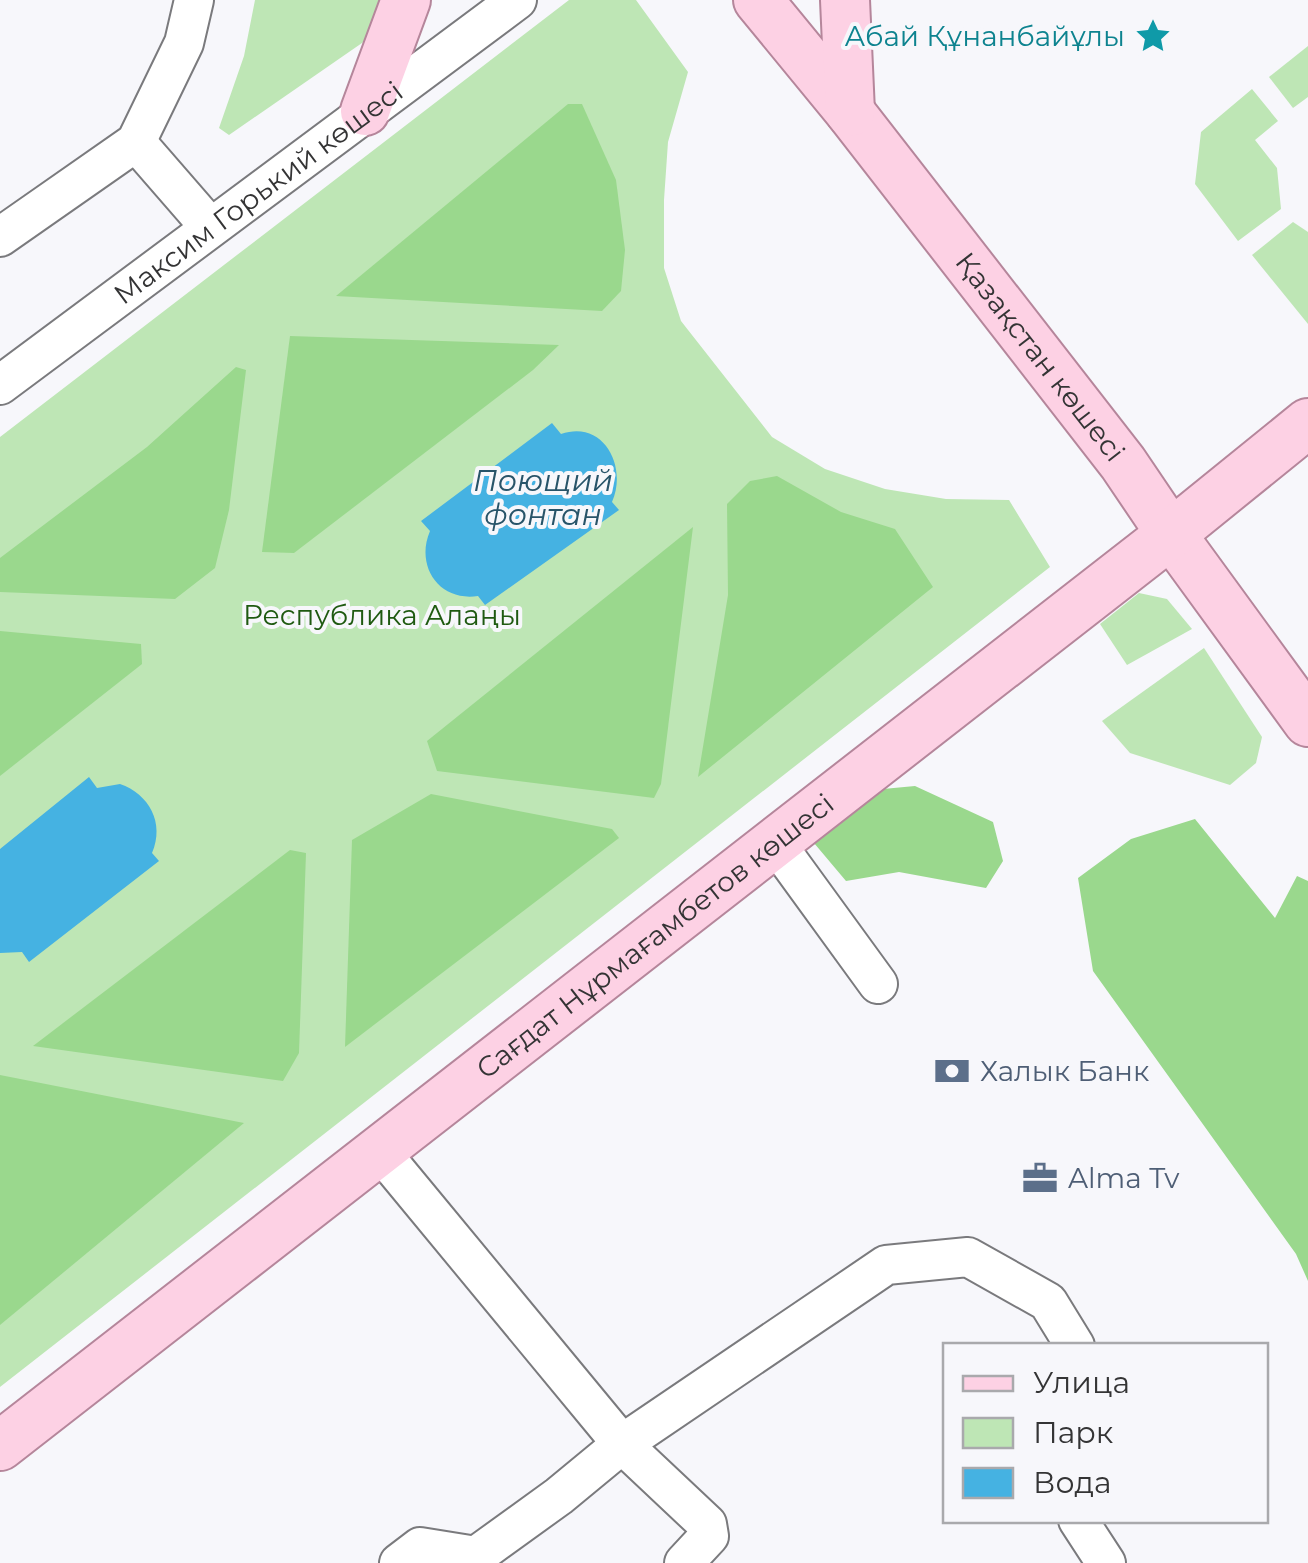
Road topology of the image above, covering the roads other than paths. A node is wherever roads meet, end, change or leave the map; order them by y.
1 (194, 0) edge
2 (406, 0) edge
3 (516, 0) edge
4 (758, 0) edge
5 (844, 0) edge
6 (366, 111) junction
7 (850, 112) junction
8 (136, 142) junction
9 (209, 226) junction
10 (0, 237) edge
11 (0, 385) edge
12 (1308, 423) edge
13 (1171, 534) junction
14 (1308, 722) edge
15 (774, 842) junction
16 (878, 984) dead end
17 (379, 1150) junction
18 (1073, 1343) edge
19 (622, 1444) junction
20 (0, 1446) edge
21 (1080, 1523) edge
22 (400, 1563) edge
23 (684, 1563) edge
24 (1106, 1563) edge

1 - 8 street
2 - 6 main road
3 - 6 street, Максим Горький көшесі
4 - 7 main road, Қазақстан көшесі
5 - 7 main road
6 - 9 street, Максим Горький көшесі
7 - 13 main road, Қазақстан көшесі
8 - 9 street
8 - 10 street
9 - 11 street, Максим Горький көшесі
12 - 13 main road, Сағдат Нұрмағамбетов көшесі
13 - 14 main road, Қазақстан көшесі
13 - 15 main road, Сағдат Нұрмағамбетов көшесі
15 - 16 street
15 - 17 main road, Сағдат Нұрмағамбетов көшесі
17 - 19 street
17 - 20 main road, Сағдат Нұрмағамбетов көшесі
18 - 19 street
19 - 22 street
19 - 23 street
21 - 24 street

